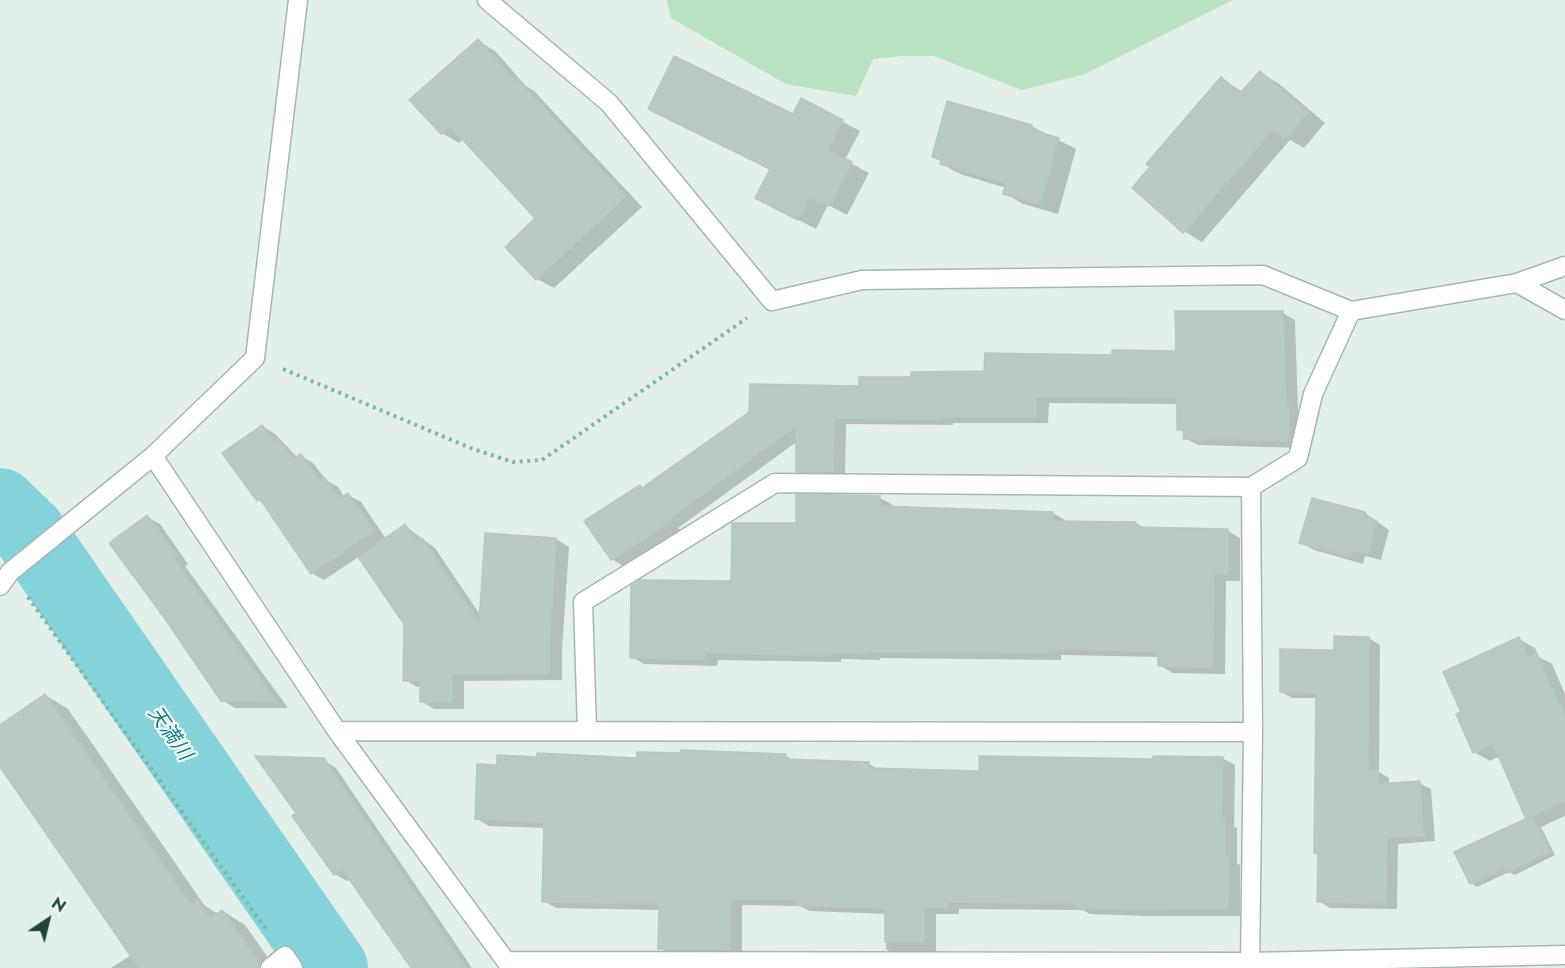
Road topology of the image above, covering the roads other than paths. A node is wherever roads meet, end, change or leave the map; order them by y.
1 (298, 0) edge
2 (487, 0) edge
3 (1565, 266) edge
4 (1517, 283) junction
5 (1565, 310) edge
6 (1351, 311) junction
7 (153, 456) junction
8 (1251, 487) junction
9 (5, 579) edge
10 (337, 731) junction
11 (587, 731) junction
12 (1253, 732) junction
13 (1565, 956) edge
14 (289, 962) edge
15 (509, 965) edge
16 (1250, 965) edge
17 (270, 968) edge

1 - 7 street
2 - 6 street
3 - 4 street
4 - 5 street
4 - 6 street
6 - 8 street
7 - 9 street
7 - 10 street
8 - 11 street
8 - 12 street
10 - 11 street
10 - 15 street
11 - 12 street
12 - 16 street
13 - 16 street
14 - 17 street
15 - 16 street

